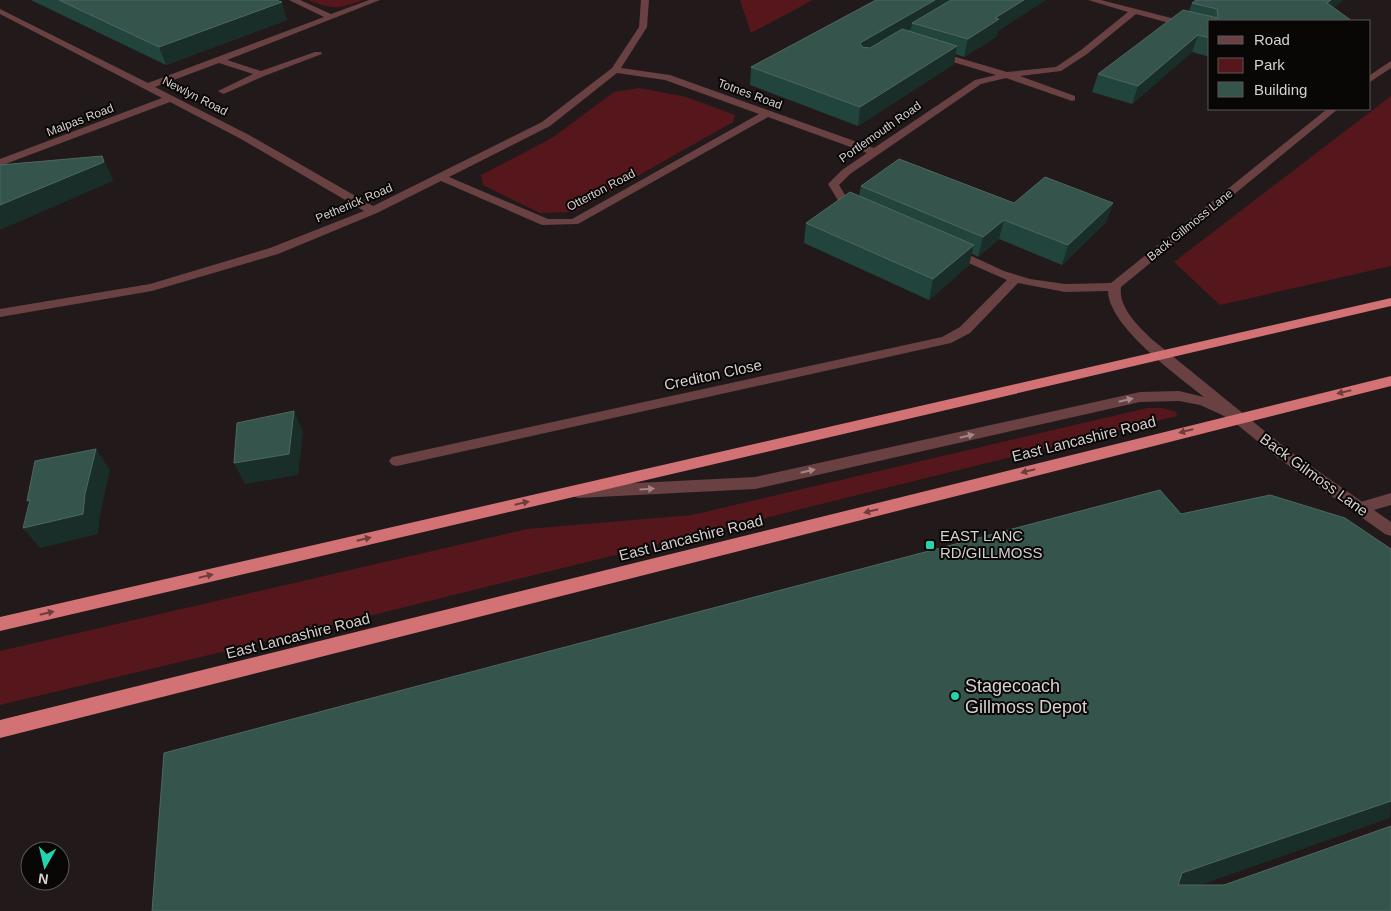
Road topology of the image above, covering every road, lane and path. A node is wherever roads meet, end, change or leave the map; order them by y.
1 (293, 0) edge
2 (376, 0) edge
3 (645, 0) edge
4 (1092, 0) edge
5 (0, 11) edge
6 (1135, 11) junction
7 (331, 17) junction
8 (1208, 30) edge
9 (925, 50) edge
10 (318, 54) dead end
11 (217, 60) junction
12 (1391, 64) edge
13 (615, 70) junction
14 (261, 74) junction
15 (1007, 75) junction
16 (1372, 75) edge
17 (147, 86) junction
18 (223, 91) dead end
19 (1072, 98) dead end
20 (169, 99) junction
21 (1332, 110) edge
22 (766, 114) junction
23 (874, 152) junction
24 (0, 163) edge
25 (441, 177) junction
26 (373, 211) junction
27 (864, 212) edge
28 (944, 248) edge
29 (1015, 279) junction
30 (1115, 286) junction
31 (1391, 302) edge
32 (0, 313) edge
33 (1162, 356) junction
34 (1391, 381) edge
35 (1239, 418) junction
36 (397, 461) dead end
37 (564, 493) junction
38 (1391, 499) edge
39 (1360, 508) junction
40 (1391, 530) edge
41 (0, 624) edge
42 (0, 729) edge

1 - 7 street
2 - 7 street
3 - 13 street, Petherick Road
4 - 6 street
5 - 17 street, Newlyn Road
6 - 8 street
6 - 15 street, Portlemouth Road
7 - 11 street
9 - 15 street, Portlemouth Road
10 - 14 street
11 - 14 street
11 - 17 street
12 - 16 street
13 - 22 street, Totnes Road
13 - 25 street, Petherick Road
14 - 18 street
15 - 19 street, Portlemouth Road
15 - 23 street, Portlemouth Road
17 - 20 street, Newlyn Road
20 - 24 street, Malpas Road
20 - 26 street, Newlyn Road
21 - 30 street, Back Gillmoss Lane
22 - 23 street, Totnes Road
22 - 25 street, Otterton Road
23 - 27 street, Portlemouth Road
25 - 26 street, Petherick Road
26 - 32 street, Petherick Road
28 - 29 street
29 - 30 street
29 - 36 street, Crediton Close
30 - 33 street
31 - 33 highway
33 - 35 street
33 - 37 highway
34 -> 35 highway, East Lancashire Road
37 -> 35 street
35 - 39 street, Back Gilmoss Lane
35 -> 42 highway, East Lancashire Road
41 -> 37 highway
38 - 39 street
39 - 40 street, Back Gilmoss Lane

